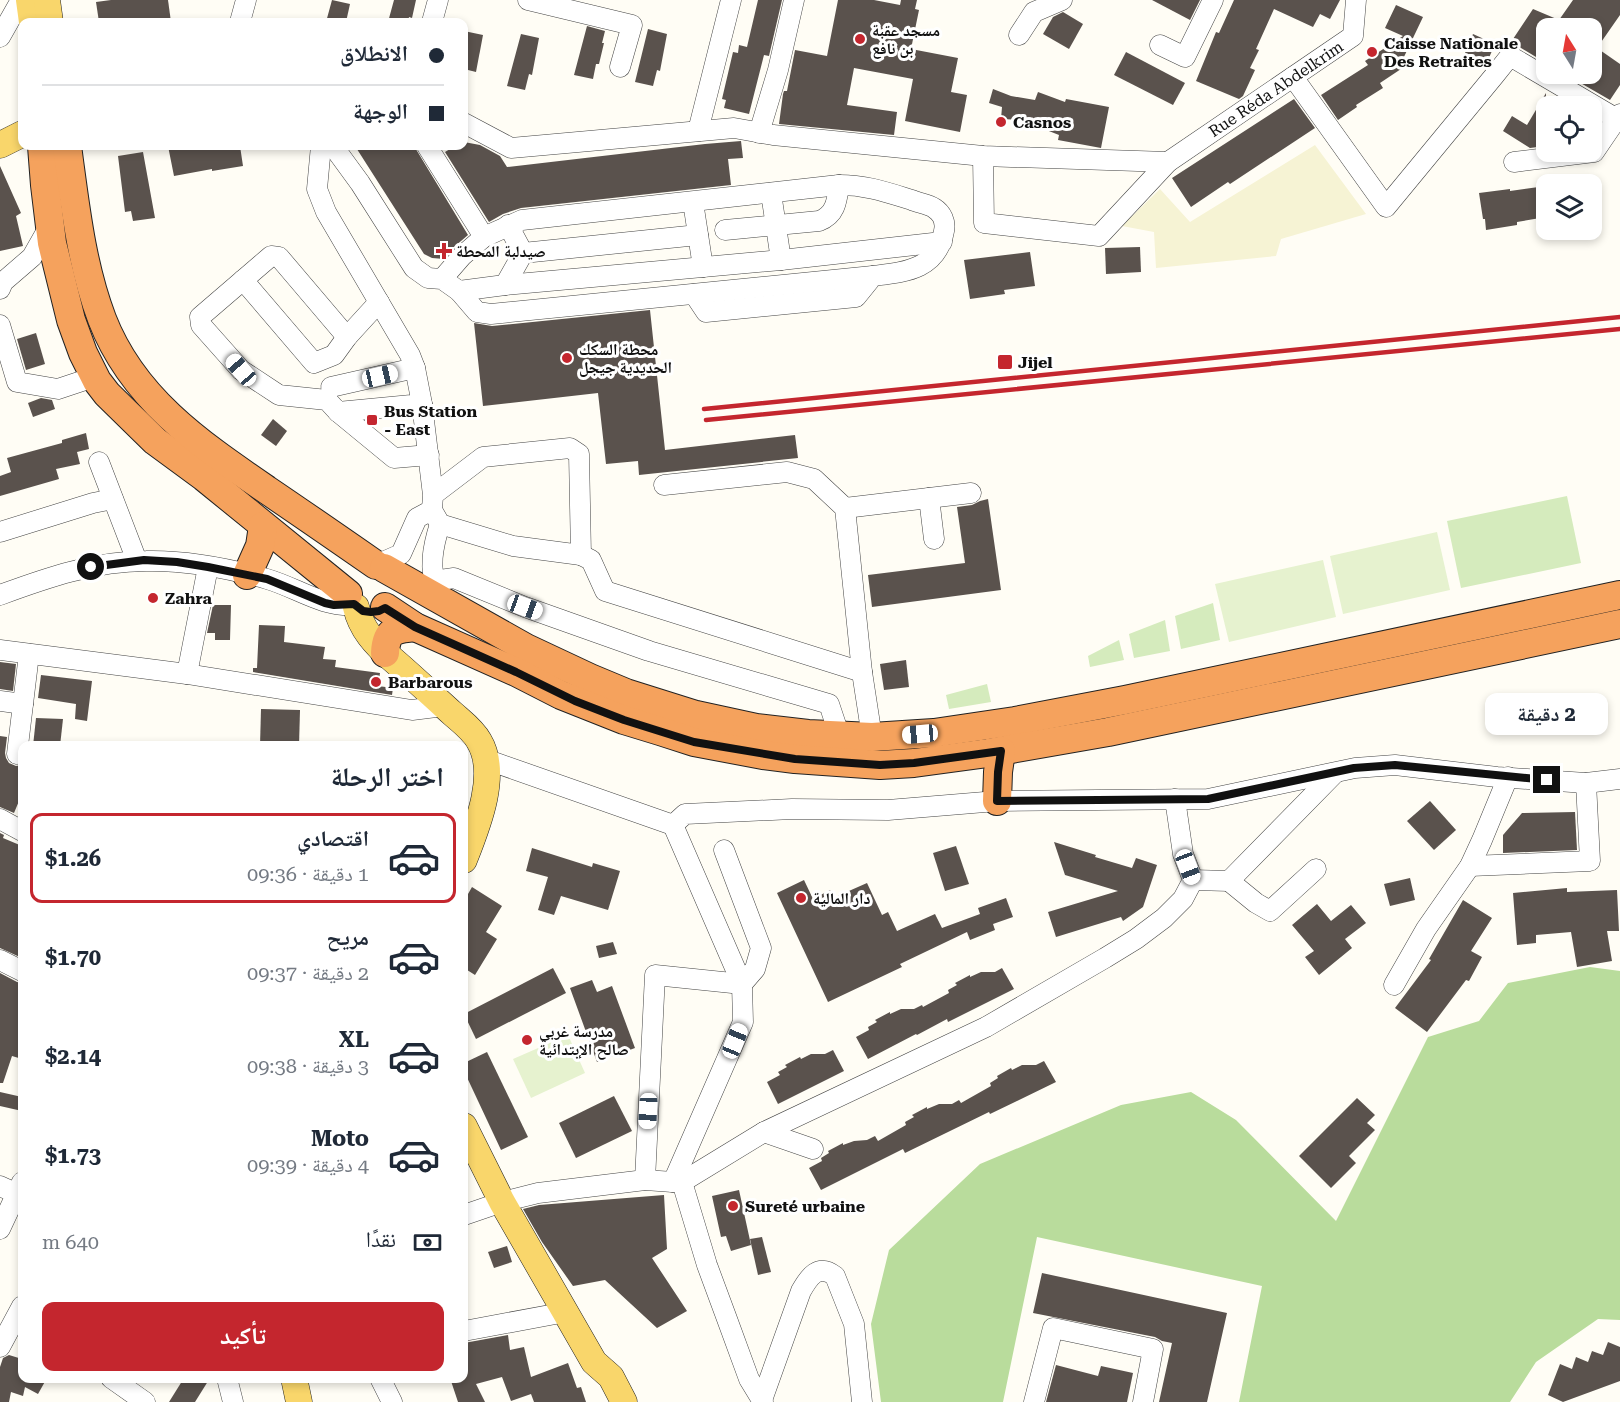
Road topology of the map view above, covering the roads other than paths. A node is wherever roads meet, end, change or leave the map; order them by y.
1 (21, 0) edge
2 (29, 0) edge
3 (47, 0) edge
4 (246, 0) edge
5 (438, 0) edge
6 (528, 0) edge
7 (731, 0) edge
8 (794, 0) edge
9 (1062, 0) edge
10 (1213, 0) edge
11 (1356, 0) edge
12 (31, 18) edge
13 (49, 18) edge
14 (241, 18) edge
15 (433, 18) edge
16 (1019, 35) dead end
17 (0, 37) edge
18 (1160, 45) dead end
19 (620, 67) dead end
20 (1293, 77) junction
21 (1618, 116) edge
22 (468, 125) edge
23 (698, 131) junction
24 (759, 133) junction
25 (18, 136) edge
26 (1612, 138) edge
27 (0, 145) edge
28 (42, 150) edge
29 (68, 150) edge
30 (327, 150) edge
31 (330, 150) edge
32 (430, 150) edge
33 (983, 156) junction
34 (1168, 162) junction
35 (1514, 162) dead end
36 (839, 185) junction
37 (771, 193) junction
38 (693, 202) junction
39 (508, 225) junction
40 (776, 225) junction
41 (49, 226) junction
42 (725, 230) dead end
43 (698, 235) junction
44 (484, 237) junction
45 (942, 242) junction
46 (524, 253) junction
47 (781, 260) junction
48 (703, 267) junction
49 (679, 269) junction
50 (442, 279) junction
51 (243, 280) junction
52 (505, 285) junction
53 (0, 289) edge
54 (459, 291) junction
55 (688, 295) junction
56 (379, 302) junction
57 (0, 325) edge
58 (347, 337) junction
59 (334, 355) junction
60 (415, 368) junction
61 (94, 377) junction
62 (332, 400) junction
63 (422, 404) junction
64 (429, 455) junction
65 (99, 462) dead end
66 (664, 485) dead end
67 (971, 493) dead end
68 (929, 498) junction
69 (113, 499) junction
70 (845, 508) junction
71 (435, 510) junction
72 (263, 525) junction
73 (0, 532) edge
74 (934, 539) dead end
75 (581, 555) junction
76 (137, 561) junction
77 (387, 562) junction
78 (208, 567) junction
79 (247, 575) junction
80 (435, 583) junction
81 (1620, 595) edge
82 (0, 596) edge
83 (368, 616) junction
84 (1620, 624) edge
85 (415, 627) junction
86 (0, 650) edge
87 (29, 654) junction
88 (862, 672) junction
89 (187, 674) junction
90 (0, 701) edge
91 (23, 704) junction
92 (444, 706) junction
93 (840, 737) junction
94 (872, 738) junction
95 (19, 741) edge
96 (18, 746) edge
97 (1001, 751) junction
98 (17, 754) dead end
99 (485, 759) junction
100 (1335, 773) junction
101 (1508, 777) junction
102 (1620, 779) edge
103 (1586, 783) junction
104 (1175, 799) junction
105 (997, 801) junction
106 (0, 819) edge
107 (673, 825) junction
108 (18, 829) edge
109 (468, 849) edge
110 (724, 850) dead end
111 (1470, 866) junction
112 (1316, 869) dead end
113 (1192, 880) junction
114 (1229, 881) junction
115 (0, 960) edge
116 (18, 969) edge
117 (742, 984) junction
118 (1394, 985) dead end
119 (764, 1132) junction
120 (468, 1134) edge
121 (813, 1149) dead end
122 (645, 1179) junction
123 (677, 1182) junction
124 (16, 1190) edge
125 (502, 1202) junction
126 (468, 1214) edge
127 (0, 1230) edge
128 (566, 1312) junction
129 (18, 1314) edge
130 (11, 1327) edge
131 (468, 1330) edge
132 (0, 1347) edge
133 (118, 1383) edge
134 (228, 1383) edge
135 (295, 1383) edge
136 (382, 1383) edge
137 (762, 1401) edge
138 (146, 1402) edge
139 (233, 1402) edge
140 (299, 1402) edge
141 (392, 1402) edge
142 (624, 1402) edge
143 (862, 1402) edge
144 (1034, 1402) edge
145 (1143, 1402) edge

1 - 17 street
2 - 12 main road
3 - 13 main road
4 - 14 street
5 - 15 street
6 - 19 street
7 - 23 street
8 - 24 street
9 - 16 street
10 - 18 street
11 - 20 street, Rue Réda Abdelkrim
20 - 21 street
20 - 34 street, Rue Réda Abdelkrim
21 - 26 street
22 - 23 street
23 - 24 street
24 - 33 street
25 - 27 main road
26 - 35 street
28 - 41 highway
29 - 77 highway
30 - 56 street
31 - 50 street
32 - 44 street
33 - 34 street
33 - 34 street, Rue Réda Abdelkrim
36 - 37 street
36 - 40 street
36 - 45 street
37 - 38 street
37 - 40 street
38 - 39 street
38 - 43 street
39 - 44 street
39 - 46 street
40 - 42 street
40 - 47 street
41 - 53 street
41 - 61 highway
43 - 46 street
43 - 48 street
44 - 50 street
45 - 47 street
45 - 55 street
46 - 52 street
47 - 48 street
48 - 49 street
49 - 52 street
49 - 55 street
50 - 54 street
51 - 58 street
51 - 59 street
51 - 62 street
52 - 54 street
54 - 55 street
56 - 58 street
56 - 60 street
57 - 61 street
58 - 59 street
59 - 62 street
60 - 62 street
60 - 63 street
61 - 72 highway
62 - 63 street
62 - 64 street
63 - 64 street
64 - 71 street
65 - 69 street
66 - 70 street
67 - 68 street
68 - 70 street
68 - 74 street
69 - 73 street
69 - 76 street
70 - 88 street
71 - 75 street
71 - 75 street
71 - 77 street
71 - 80 street
72 - 79 highway
72 - 83 highway
75 - 88 street
76 - 78 street
76 - 82 street
77 - 80 highway
77 - 83 highway
77 - 83 highway
78 - 79 street
78 - 89 street
79 - 83 street
80 - 93 highway
80 - 93 street
81 - 94 highway
83 - 85 highway
83 - 85 highway
83 - 92 main road
84 - 97 highway
85 - 97 highway
86 - 87 street
87 - 89 street
87 - 91 street
88 - 94 street
89 - 92 street
90 - 91 street
91 - 95 street
92 - 99 main road
93 - 94 highway
96 - 98 street
97 - 105 highway
99 - 107 street
99 - 109 main road
100 - 101 street
100 - 104 street
100 - 114 street
101 - 103 street
101 - 111 street
102 - 103 street
103 - 111 street
104 - 105 street
104 - 113 street
105 - 107 street
106 - 108 street
107 - 117 street
110 - 117 street
111 - 118 street
112 - 114 street
113 - 114 street
113 - 119 street
115 - 116 street
117 - 122 street
117 - 123 street
119 - 121 street
119 - 123 street
120 - 125 main road
122 - 123 street
122 - 125 street
123 - 137 street
124 - 127 street
125 - 126 street
125 - 128 main road
128 - 131 street
128 - 142 main road
129 - 130 street
130 - 132 street
133 - 138 street
134 - 139 street
135 - 140 main road
136 - 141 street
137 - 143 street
144 - 145 street

